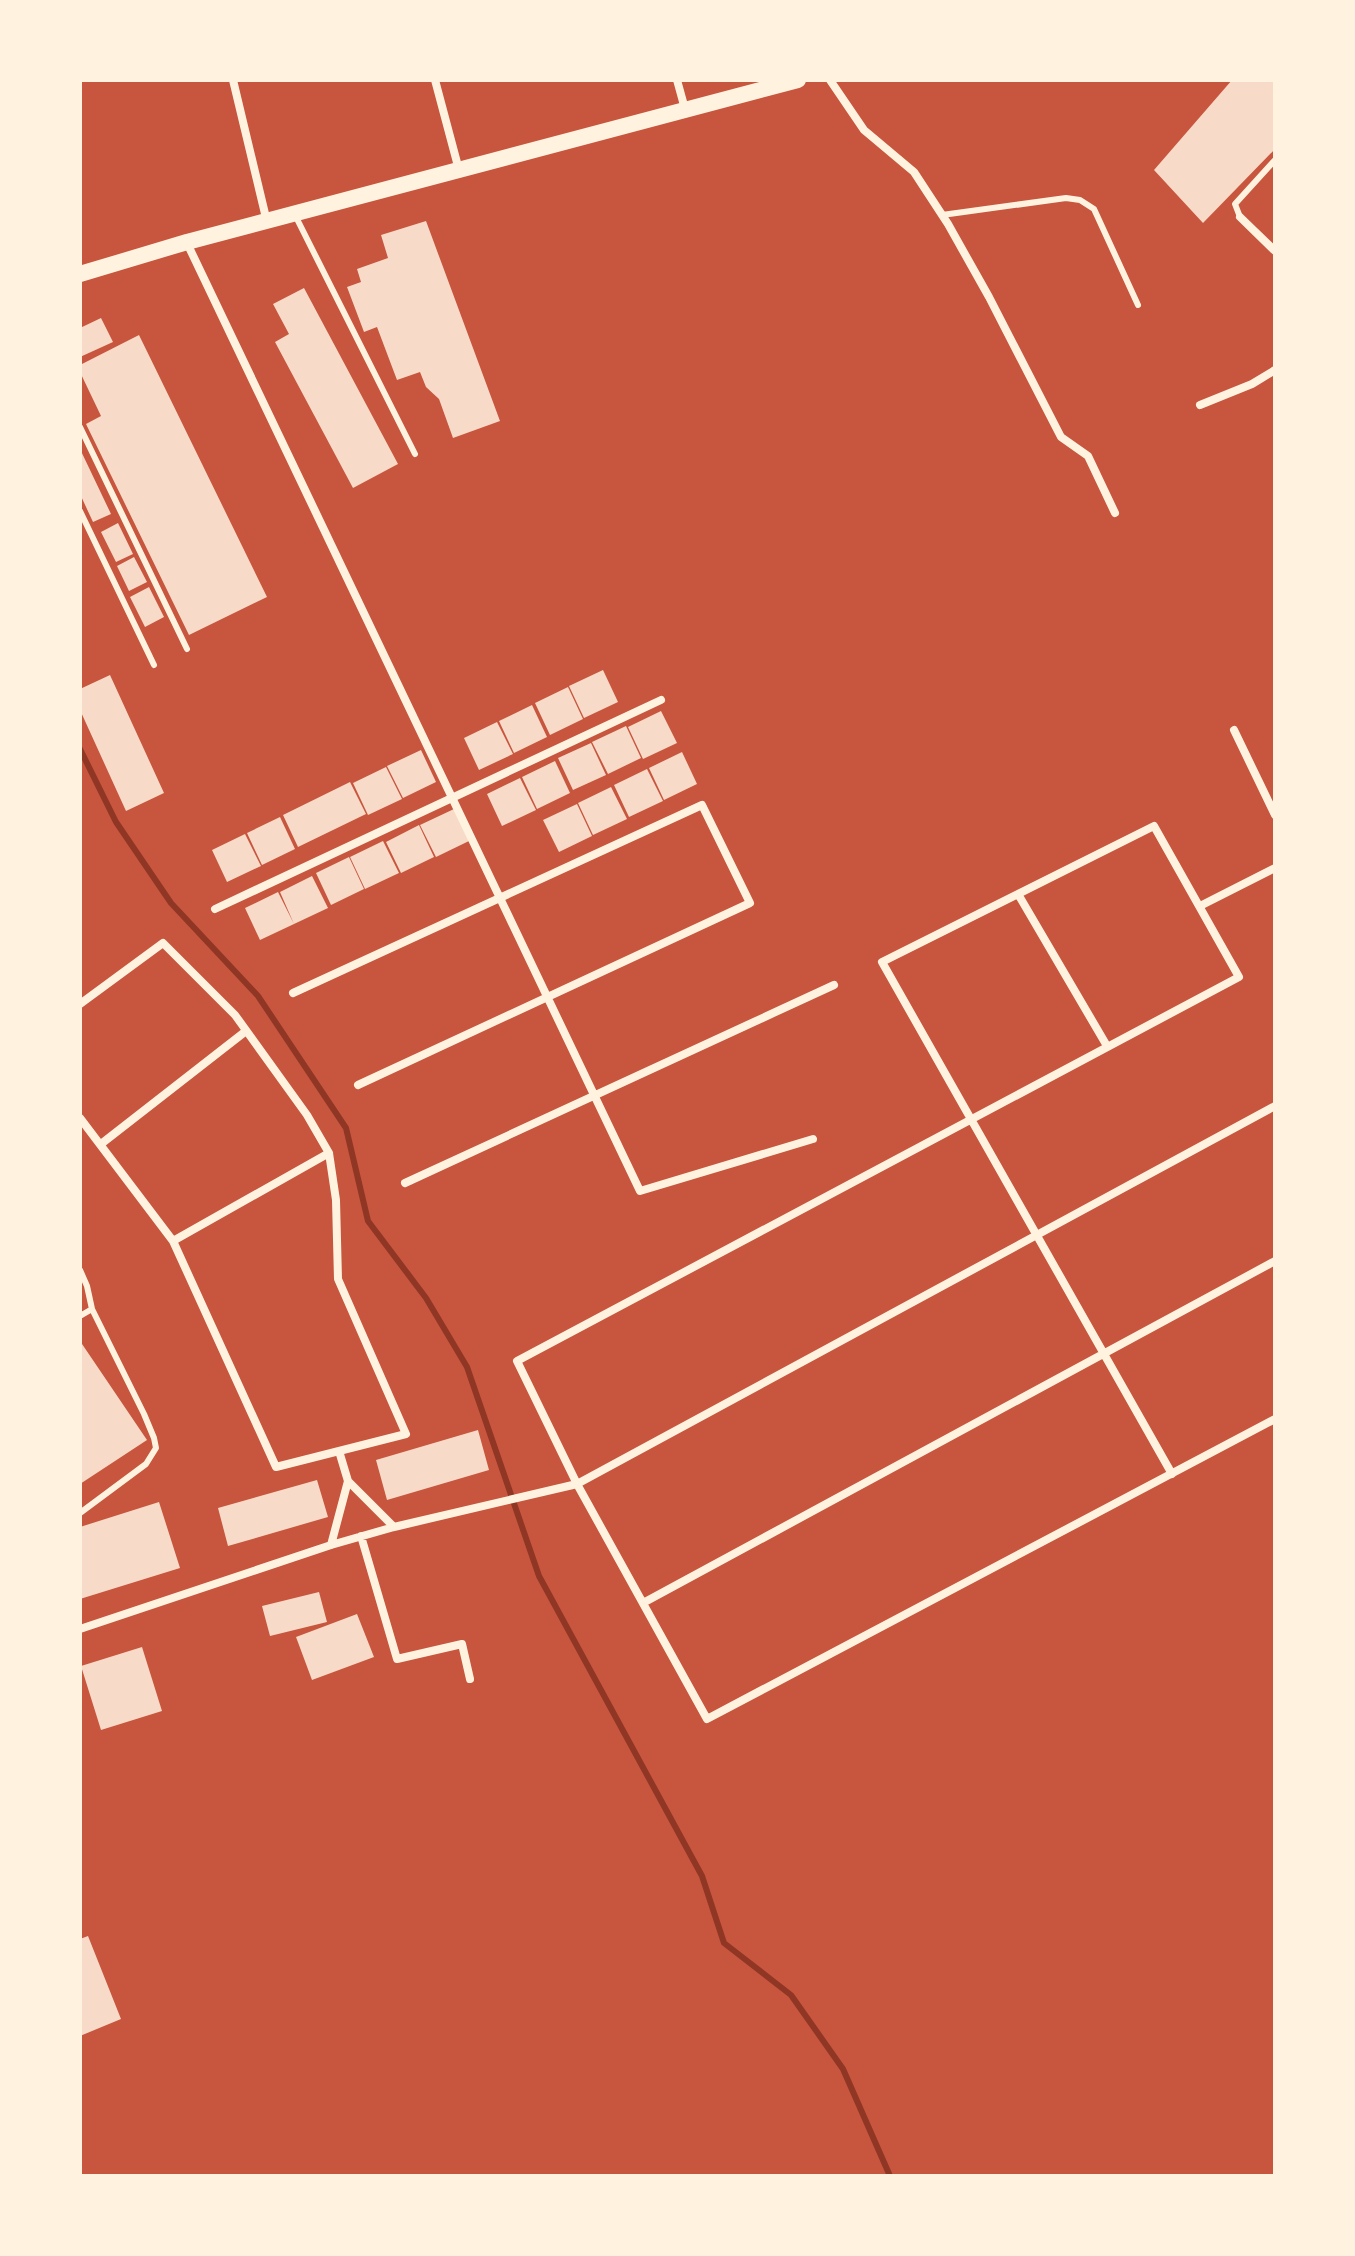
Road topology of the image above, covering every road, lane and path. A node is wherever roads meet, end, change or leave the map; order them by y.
1 (233, 80) edge
2 (435, 80) edge
3 (677, 80) edge
4 (798, 80) edge
5 (830, 80) edge
6 (685, 110) junction
7 (1275, 160) edge
8 (459, 170) junction
9 (295, 215) junction
10 (942, 215) junction
11 (1240, 217) joint
12 (267, 222) junction
13 (187, 242) junction
14 (1275, 251) edge
15 (80, 274) edge
16 (1138, 305) dead end
17 (1275, 370) edge
18 (1200, 405) dead end
19 (80, 427) edge
20 (415, 454) dead end
21 (80, 511) edge
22 (1115, 513) dead end
23 (187, 649) dead end
24 (154, 665) dead end
25 (661, 700) dead end
26 (1234, 730) dead end
27 (451, 798) junction
28 (1275, 815) edge
29 (1275, 868) edge
30 (1018, 894) junction
31 (499, 898) junction
32 (1200, 906) junction
33 (215, 909) dead end
34 (834, 985) dead end
35 (293, 993) dead end
36 (547, 997) junction
37 (80, 1004) edge
38 (246, 1031) junction
39 (1107, 1046) junction
40 (358, 1085) dead end
41 (594, 1096) junction
42 (1275, 1106) edge
43 (80, 1118) edge
44 (970, 1118) junction
45 (813, 1139) dead end
46 (101, 1144) junction
47 (329, 1153) junction
48 (405, 1183) dead end
49 (1037, 1235) junction
50 (173, 1241) junction
51 (1275, 1261) edge
52 (80, 1270) edge
53 (92, 1309) junction
54 (80, 1316) edge
55 (1104, 1354) junction
56 (1275, 1419) edge
57 (339, 1451) junction
58 (1172, 1474) junction
59 (348, 1481) junction
60 (577, 1484) junction
61 (80, 1513) edge
62 (394, 1527) junction
63 (361, 1536) junction
64 (331, 1545) junction
65 (643, 1603) junction
66 (80, 1629) edge
67 (470, 1679) dead end

1 - 12 street
2 - 8 street
3 - 6 street
4 - 6 main road
5 - 10 street
6 - 8 main road
7 - 11 lane
8 - 9 main road
9 - 12 main road
9 - 20 lane
10 - 16 lane
10 - 22 street
11 - 14 street
12 - 13 main road
13 - 15 main road
13 - 27 street
17 - 18 street
19 - 23 lane
21 - 24 lane
25 - 27 street
26 - 28 street
27 - 31 street
27 - 33 street
29 - 32 street
30 - 32 street
30 - 39 street
30 - 44 street
31 - 35 street
31 - 36 street
31 - 36 street
32 - 39 street
34 - 41 street
36 - 40 street
36 - 41 street
37 - 38 street
38 - 46 street
38 - 47 street
39 - 44 street
41 - 45 street
41 - 48 street
42 - 49 street
43 - 46 street
44 - 49 street
44 - 60 street
46 - 50 street
47 - 50 street
47 - 57 street
49 - 55 street
49 - 60 street
50 - 57 street
51 - 55 street
52 - 53 lane
53 - 54 lane
53 - 61 lane
55 - 58 street
55 - 65 street
56 - 58 street
57 - 59 street
58 - 65 street
59 - 62 street
59 - 64 street
60 - 62 street
60 - 65 street
62 - 63 street
63 - 64 street
63 - 67 street
64 - 66 street

